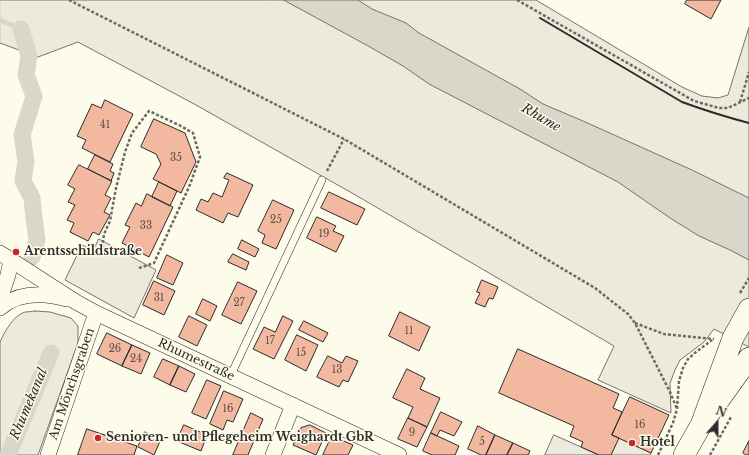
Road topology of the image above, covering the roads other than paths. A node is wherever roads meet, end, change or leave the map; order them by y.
1 (322, 180) road end
2 (5, 256) edge
3 (0, 299) edge
4 (76, 302) junction
5 (0, 308) edge
6 (749, 309) edge
7 (96, 313) junction
8 (749, 358) edge
9 (230, 377) junction
10 (293, 405) junction
11 (701, 425) junction
12 (48, 455) edge
13 (273, 455) edge
14 (399, 455) edge
15 (684, 455) edge

1 - 9 lane
2 - 3 street
2 - 4 street, Rhumestraße
4 - 5 street
4 - 7 street, Rhumestraße
6 - 11 street
7 - 9 street, Rhumestraße
7 - 12 street, Am Mönchsgraben
8 - 11 street
9 - 10 street, Rhumestraße
10 - 13 street
10 - 14 street, Rhumestraße
11 - 15 street

